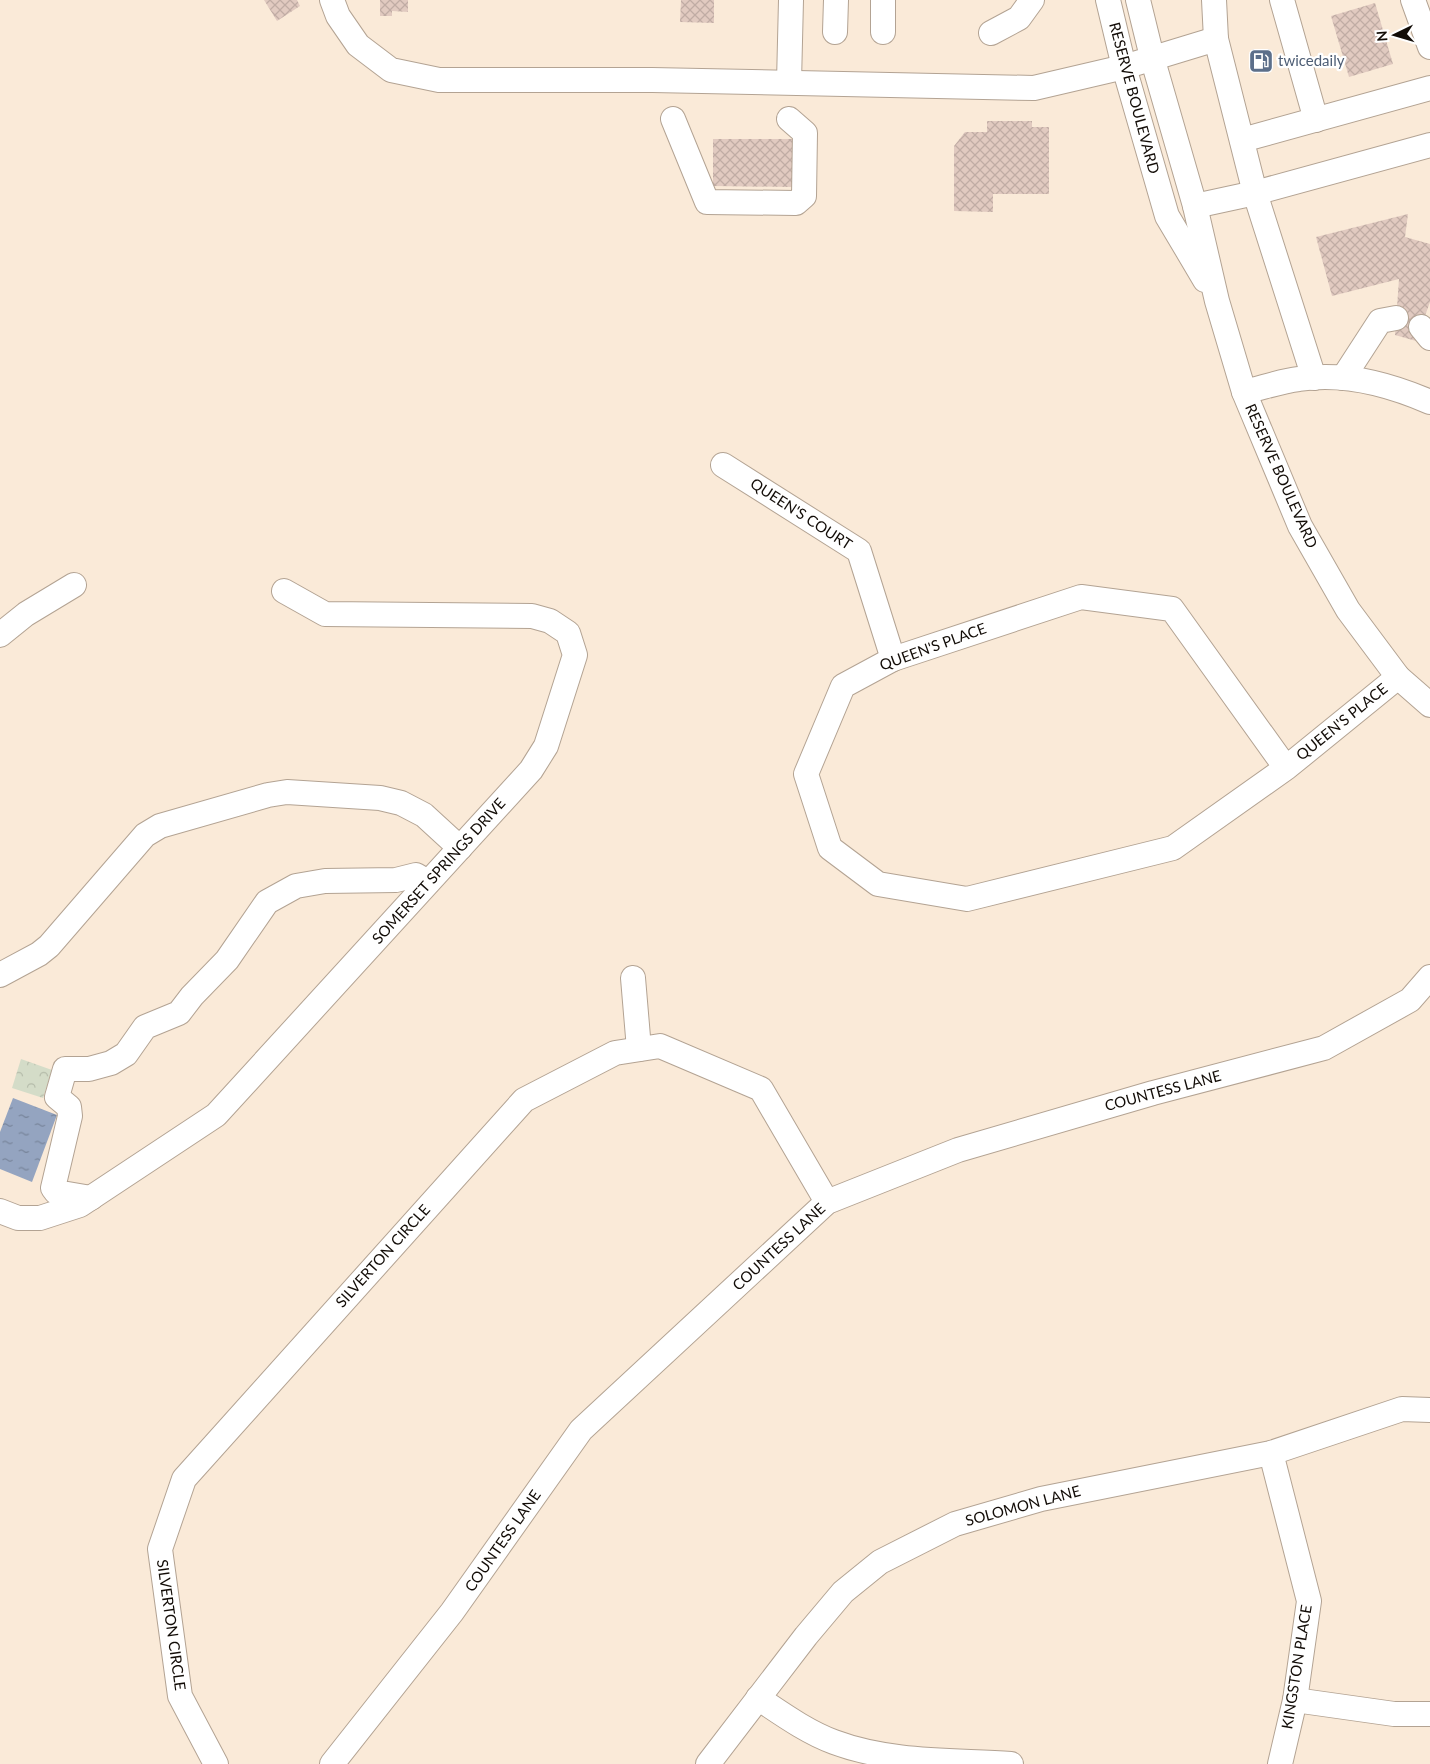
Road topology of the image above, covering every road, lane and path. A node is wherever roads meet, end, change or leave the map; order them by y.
1 (332, 0) edge
2 (791, 0) edge
3 (836, 0) edge
4 (883, 0) edge
5 (1032, 0) edge
6 (1108, 0) edge
7 (1138, 0) edge
8 (1214, 0) edge
9 (1282, 0) edge
10 (1413, 0) edge
11 (835, 32) dead end
12 (883, 32) dead end
13 (991, 33) dead end
14 (1216, 39) junction
15 (1430, 47) edge
16 (1152, 56) junction
17 (1124, 67) junction
18 (790, 82) junction
19 (1430, 88) edge
20 (673, 119) dead end
21 (789, 119) dead end
22 (1316, 120) junction
23 (1242, 140) junction
24 (1430, 145) edge
25 (1255, 193) junction
26 (1195, 206) junction
27 (1217, 301) junction
28 (1396, 318) dead end
29 (1314, 378) junction
30 (1343, 378) junction
31 (1244, 392) junction
32 (1430, 402) edge
33 (724, 465) dead end
34 (74, 585) dead end
35 (284, 592) dead end
36 (0, 612) edge
37 (26, 614) junction
38 (0, 635) edge
39 (893, 659) junction
40 (1398, 677) junction
41 (1430, 705) edge
42 (1286, 768) junction
43 (460, 848) junction
44 (428, 882) junction
45 (0, 975) edge
46 (1430, 977) edge
47 (633, 978) dead end
48 (640, 1049) junction
49 (91, 1198) junction
50 (827, 1202) junction
51 (0, 1212) edge
52 (1430, 1410) edge
53 (1271, 1453) junction
54 (758, 1698) junction
55 (1295, 1700) junction
56 (1430, 1714) edge
57 (216, 1764) edge
58 (332, 1764) edge
59 (708, 1764) edge
60 (1011, 1764) edge
61 (1280, 1764) edge

1 - 18 street
2 - 18 street
3 - 11 street
4 - 12 street
5 - 13 street
6 - 17 street, RESERVE BOULEVARD
7 - 16 street, RESERVE BOULEVARD
8 - 14 street
9 - 22 street
10 - 15 street
14 - 16 street
14 - 23 street
16 - 17 street
16 - 26 street, RESERVE BOULEVARD
17 - 18 street
17 - 27 street, RESERVE BOULEVARD
19 - 22 street
20 - 21 street
22 - 23 street
23 - 25 street
24 - 25 street
25 - 26 street
25 - 29 street
26 - 27 street, RESERVE BOULEVARD
27 - 31 street, RESERVE BOULEVARD
28 - 30 street
29 - 30 street
29 - 31 street
30 - 32 street
31 - 40 street, RESERVE BOULEVARD
33 - 39 street, QUEEN'S COURT
34 - 37 street
35 - 43 street, SOMERSET SPRINGS DRIVE
36 - 37 street
37 - 38 street
39 - 42 street, QUEEN'S PLACE
39 - 42 street, QUEEN'S PLACE
40 - 41 street, RESERVE BOULEVARD
40 - 42 street, QUEEN'S PLACE
43 - 44 street, SOMERSET SPRINGS DRIVE
43 - 45 street
44 - 49 street, SOMERSET SPRINGS DRIVE
44 - 49 street
46 - 50 street, COUNTESS LANE
47 - 48 street
48 - 50 street, SILVERTON CIRCLE
48 - 57 street, SILVERTON CIRCLE
49 - 51 street, SOMERSET SPRINGS DRIVE
50 - 58 street, COUNTESS LANE
52 - 53 street, SOLOMON LANE
53 - 54 street, SOLOMON LANE
53 - 55 street, KINGSTON PLACE
54 - 59 street, SOLOMON LANE
54 - 60 street
55 - 56 street
55 - 61 street, KINGSTON PLACE

